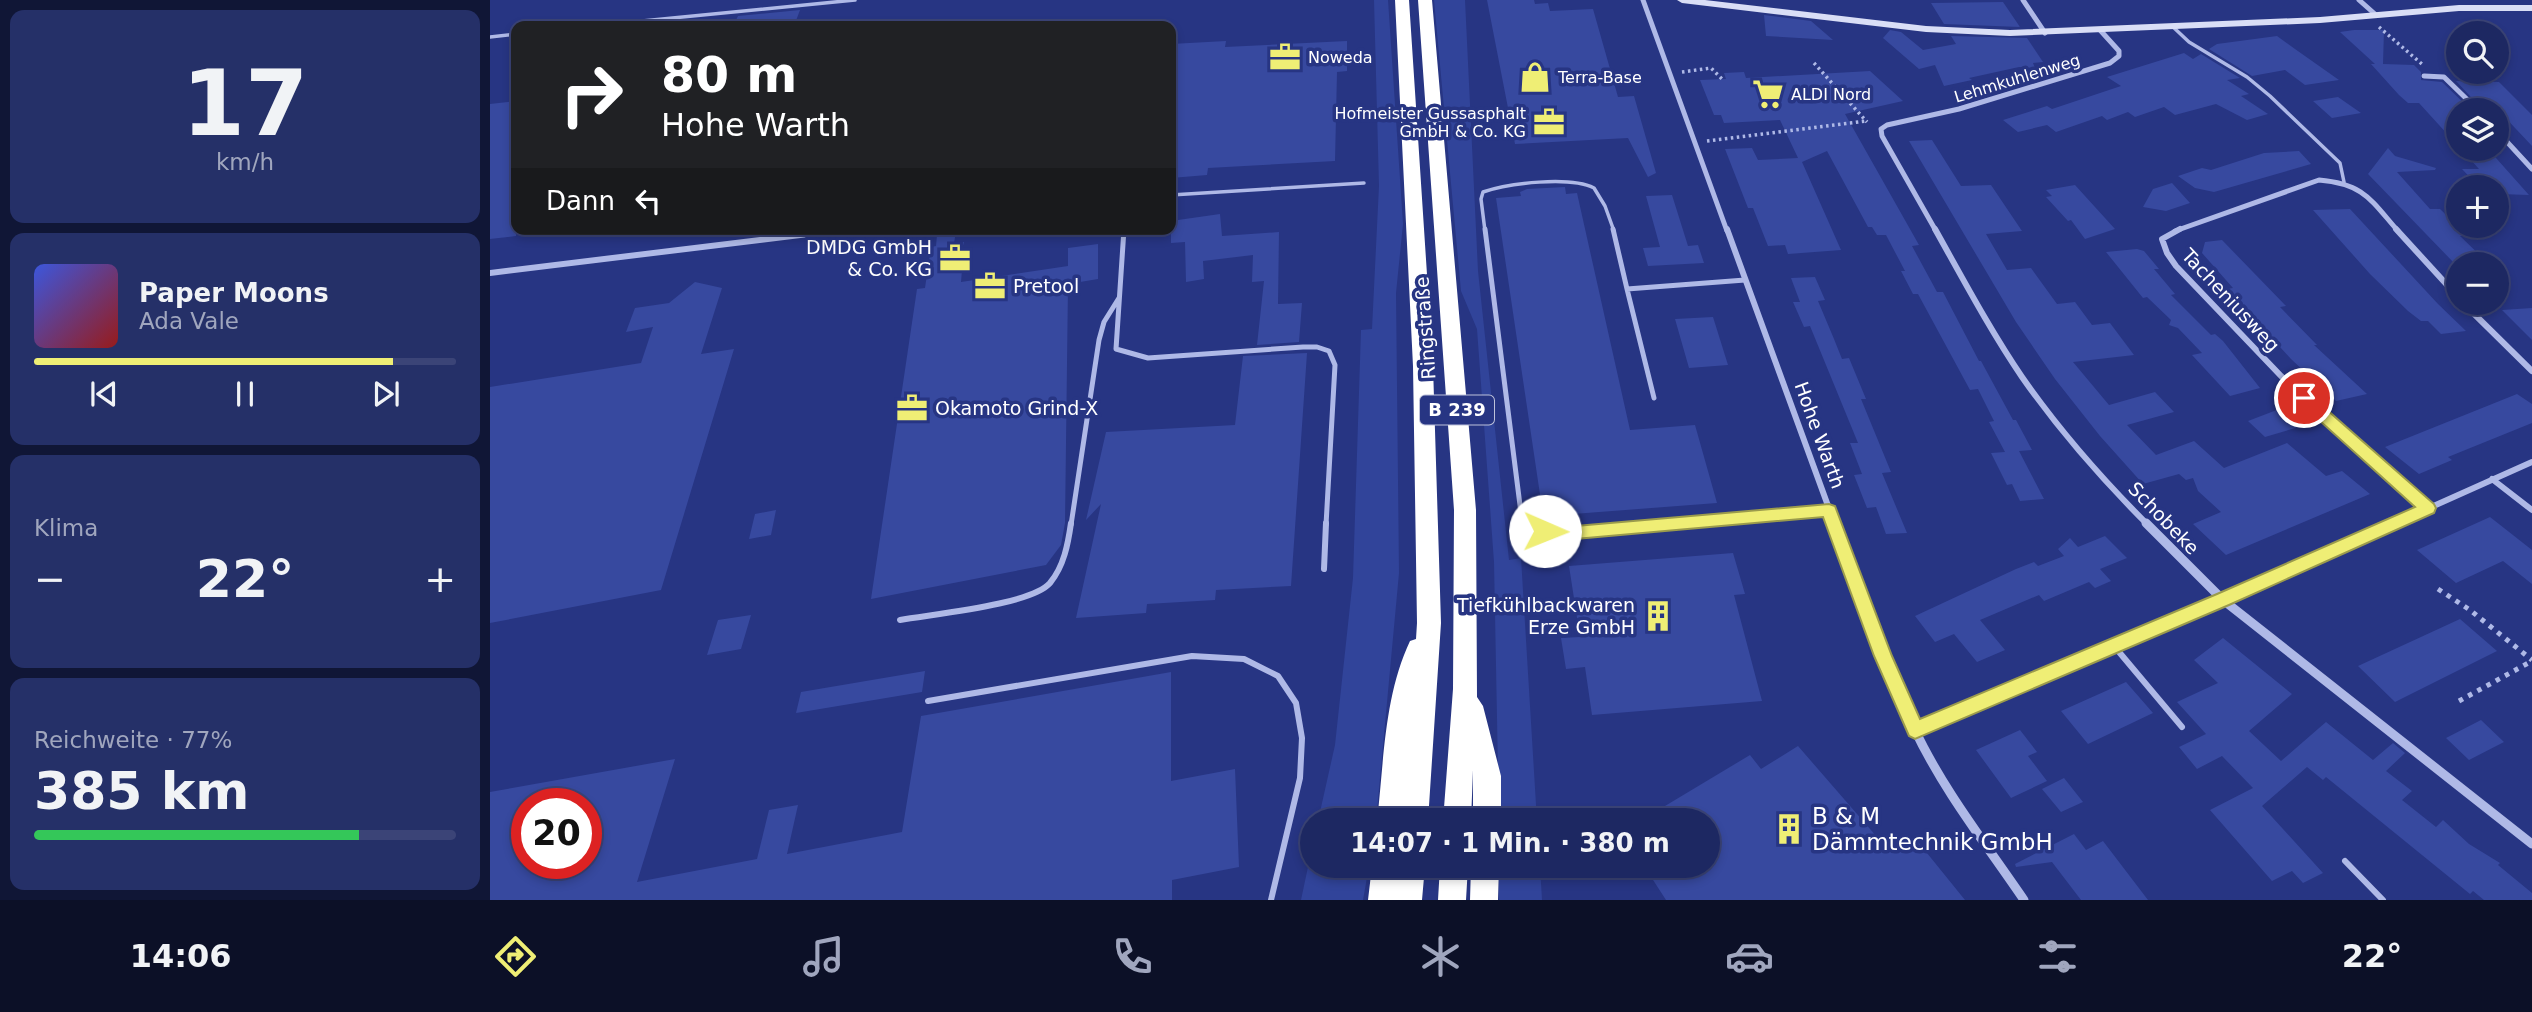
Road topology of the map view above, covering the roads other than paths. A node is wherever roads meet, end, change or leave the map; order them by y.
1 (855, 0) edge
2 (1402, 0) edge
3 (1425, 0) edge
4 (1643, 0) edge
5 (1682, 0) edge
6 (2023, 0) edge
7 (2359, 0) edge
8 (2532, 8) edge
9 (2376, 15) junction
10 (642, 21) edge
11 (2172, 26) junction
12 (2100, 30) junction
13 (2045, 33) junction
14 (511, 35) edge
15 (490, 37) edge
16 (2424, 76) dead end
17 (2466, 98) edge
18 (1887, 125) joint
19 (2509, 144) edge
20 (2532, 169) edge
21 (2344, 182) junction
22 (1364, 183) dead end
23 (1176, 195) edge
24 (800, 235) edge
25 (1123, 235) edge
26 (490, 273) edge
27 (1745, 280) junction
28 (2446, 284) edge
29 (1627, 289) junction
30 (1118, 298) junction
31 (2475, 315) edge
32 (2532, 371) edge
33 (1654, 398) dead end
34 (2532, 462) edge
35 (2492, 479) junction
36 (2428, 508) junction
37 (1829, 510) junction
38 (2532, 510) edge
39 (1324, 569) dead end
40 (2223, 600) junction
41 (900, 620) dead end
42 (1429, 623) junction
43 (2114, 646) junction
44 (1465, 689) junction
45 (928, 701) dead end
46 (2182, 727) dead end
47 (1915, 730) junction
48 (1392, 808) edge
49 (1415, 808) edge
50 (1458, 808) edge
51 (1487, 808) edge
52 (2532, 844) edge
53 (2345, 861) dead end
54 (1385, 878) edge
55 (1410, 878) edge
56 (1453, 878) edge
57 (1485, 878) edge
58 (1271, 900) edge
59 (1382, 900) edge
60 (1408, 900) edge
61 (1452, 900) edge
62 (1484, 900) edge
63 (2024, 900) edge
64 (2383, 900) edge

1 - 10 lane
2 - 42 highway, Ringstraße / B 239
3 - 44 highway, Ringstraße / B 239
4 - 27 street, Hohe Warth
5 - 13 street
6 - 13 street
7 - 9 street
8 - 9 street
9 - 11 street
11 - 12 street
11 - 21 lane
12 - 13 street
12 - 18 street, Lehmkuhlenweg
14 - 15 lane
16 - 17 street
18 - 40 street, Schobeke
19 - 20 street
21 - 28 street
21 - 36 street, Tacheniusweg
22 - 23 lane
24 - 26 street
25 - 30 lane
27 - 29 lane
27 - 37 street, Hohe Warth
29 - 33 lane
29 - 37 lane
30 - 39 lane
30 - 41 lane
31 - 32 street
34 - 35 street
35 - 36 street
35 - 38 street
36 - 40 street
37 - 47 street, Hohe Warth
40 - 43 street
40 - 52 street, Schobeke
42 - 48 highway
42 - 49 highway, Ringstraße / B 239
43 - 46 lane
43 - 47 street
44 - 50 highway, Ringstraße / B 239
44 - 51 highway
45 - 58 lane
47 - 63 street, Hohe Warth
53 - 64 lane
54 - 59 highway
55 - 60 highway
56 - 61 highway
57 - 62 highway

